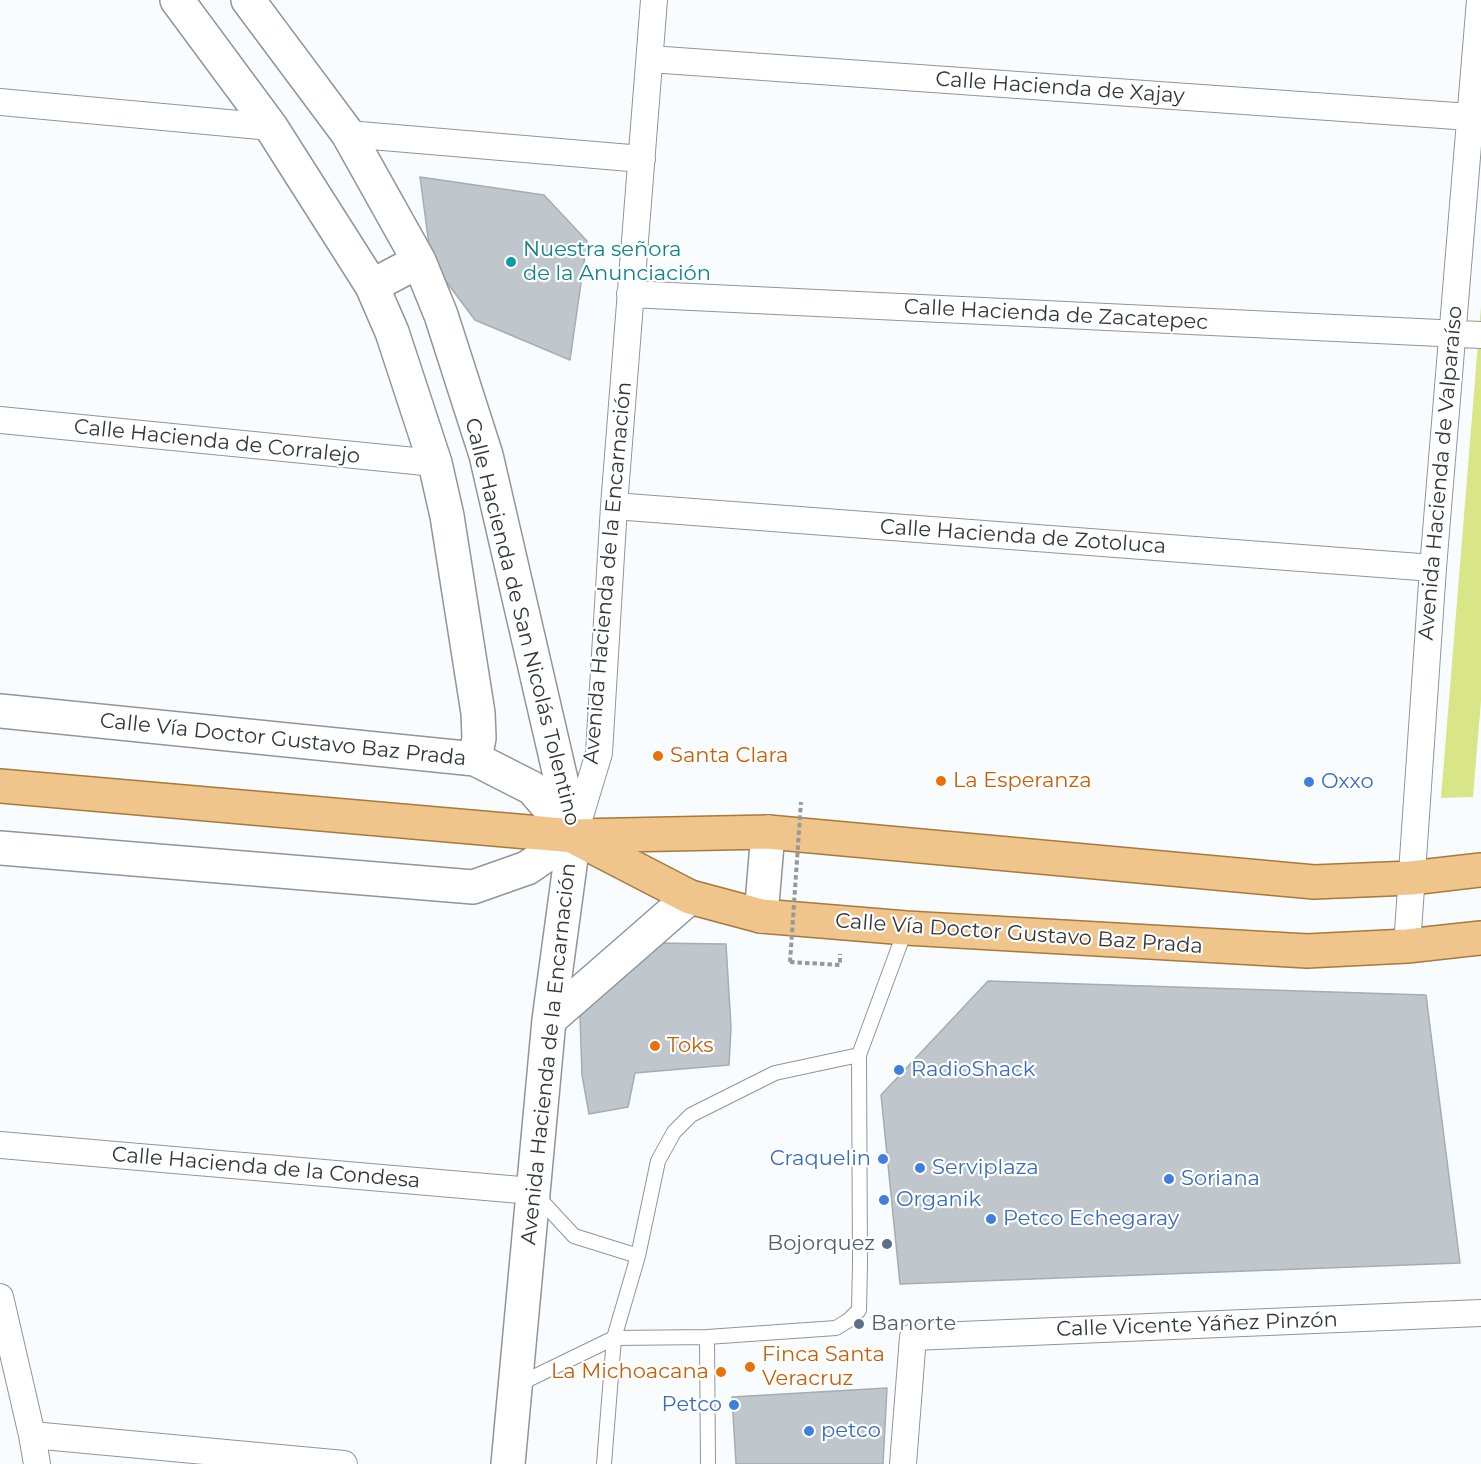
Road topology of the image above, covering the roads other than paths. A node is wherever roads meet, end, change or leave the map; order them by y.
1 (177, 0) edge
2 (248, 0) edge
3 (654, 0) edge
4 (1480, 0) edge
5 (650, 59) junction
6 (0, 102) edge
7 (1470, 117) junction
8 (271, 126) junction
9 (348, 134) junction
10 (642, 159) junction
11 (419, 261) junction
12 (372, 286) junction
13 (630, 294) junction
14 (1452, 334) junction
15 (1481, 334) edge
16 (0, 420) edge
17 (435, 464) junction
18 (614, 506) junction
19 (1433, 568) junction
20 (0, 711) edge
21 (475, 759) junction
22 (0, 786) edge
23 (768, 832) junction
24 (574, 836) junction
25 (0, 848) edge
26 (1481, 870) edge
27 (1411, 878) junction
28 (690, 897) junction
29 (761, 916) junction
30 (906, 928) junction
31 (1481, 938) edge
32 (1407, 946) junction
33 (549, 1020) junction
34 (859, 1055) junction
35 (0, 1145) edge
36 (532, 1191) junction
37 (638, 1256) junction
38 (0, 1297) edge
39 (1481, 1313) edge
40 (707, 1337) junction
41 (614, 1338) junction
42 (515, 1386) junction
43 (32, 1435) junction
44 (37, 1464) edge
45 (344, 1464) edge
46 (508, 1464) edge
47 (604, 1464) edge
48 (708, 1464) edge
49 (903, 1464) edge

1 - 8 main road
2 - 9 main road, Calle Hacienda de San Nicolás Tolentino
3 - 5 street, Avenida Hacienda de la Encarnación
4 - 7 street, Avenida Hacienda de Valparaíso
5 - 7 street, Calle Hacienda de Xajay
5 - 10 street, Avenida Hacienda de la Encarnación
6 - 8 street
7 - 14 street, Avenida Hacienda de Valparaíso
8 - 12 main road
9 - 10 street
9 - 11 main road, Calle Hacienda de San Nicolás Tolentino
10 - 13 street, Avenida Hacienda de la Encarnación
11 - 12 main road
11 - 24 main road, Calle Hacienda de San Nicolás Tolentino
12 - 17 main road
13 - 14 street, Calle Hacienda de Zacatepec
13 - 18 street, Avenida Hacienda de la Encarnación
14 - 15 street, Calle Hacienda de Zacatepec
14 - 19 street, Avenida Hacienda de Valparaíso
16 - 17 street, Calle Hacienda de Corralejo
17 - 21 main road
18 - 19 street, Calle Hacienda de Zotoluca
18 - 24 street, Avenida Hacienda de la Encarnación
19 - 27 street, Avenida Hacienda de Valparaíso
20 - 21 main road, Calle Vía Doctor Gustavo Baz Prada
21 - 24 main road, Calle Vía Doctor Gustavo Baz Prada
22 - 24 main road, Calle Vía Doctor Gustavo Baz Prada
23 - 24 main road, Calle Vía Doctor Gustavo Baz Prada
23 - 27 main road, Calle Vía Doctor Gustavo Baz Prada
23 - 29 main road
24 - 25 main road
24 - 28 main road, Calle Vía Doctor Gustavo Baz Prada
24 - 33 main road, Avenida Hacienda de la Encarnación
26 - 27 main road, Calle Vía Doctor Gustavo Baz Prada
27 - 32 street, Avenida Hacienda de Valparaíso
28 - 29 main road, Calle Vía Doctor Gustavo Baz Prada
28 - 33 main road
29 - 30 main road, Calle Vía Doctor Gustavo Baz Prada
30 - 32 main road, Calle Vía Doctor Gustavo Baz Prada
30 - 34 lane
31 - 32 main road, Calle Vía Doctor Gustavo Baz Prada
33 - 36 main road, Avenida Hacienda de la Encarnación
34 - 37 lane
34 - 40 lane
35 - 36 street, Calle Hacienda de la Condesa
36 - 37 lane
36 - 42 main road, Avenida Hacienda de la Encarnación
37 - 41 lane
38 - 43 street
39 - 49 street, Calle Vicente Yáñez Pinzón
40 - 41 lane
40 - 48 lane
41 - 42 lane
41 - 47 lane
42 - 46 main road, Avenida Hacienda de la Encarnación
43 - 44 street
43 - 45 street

